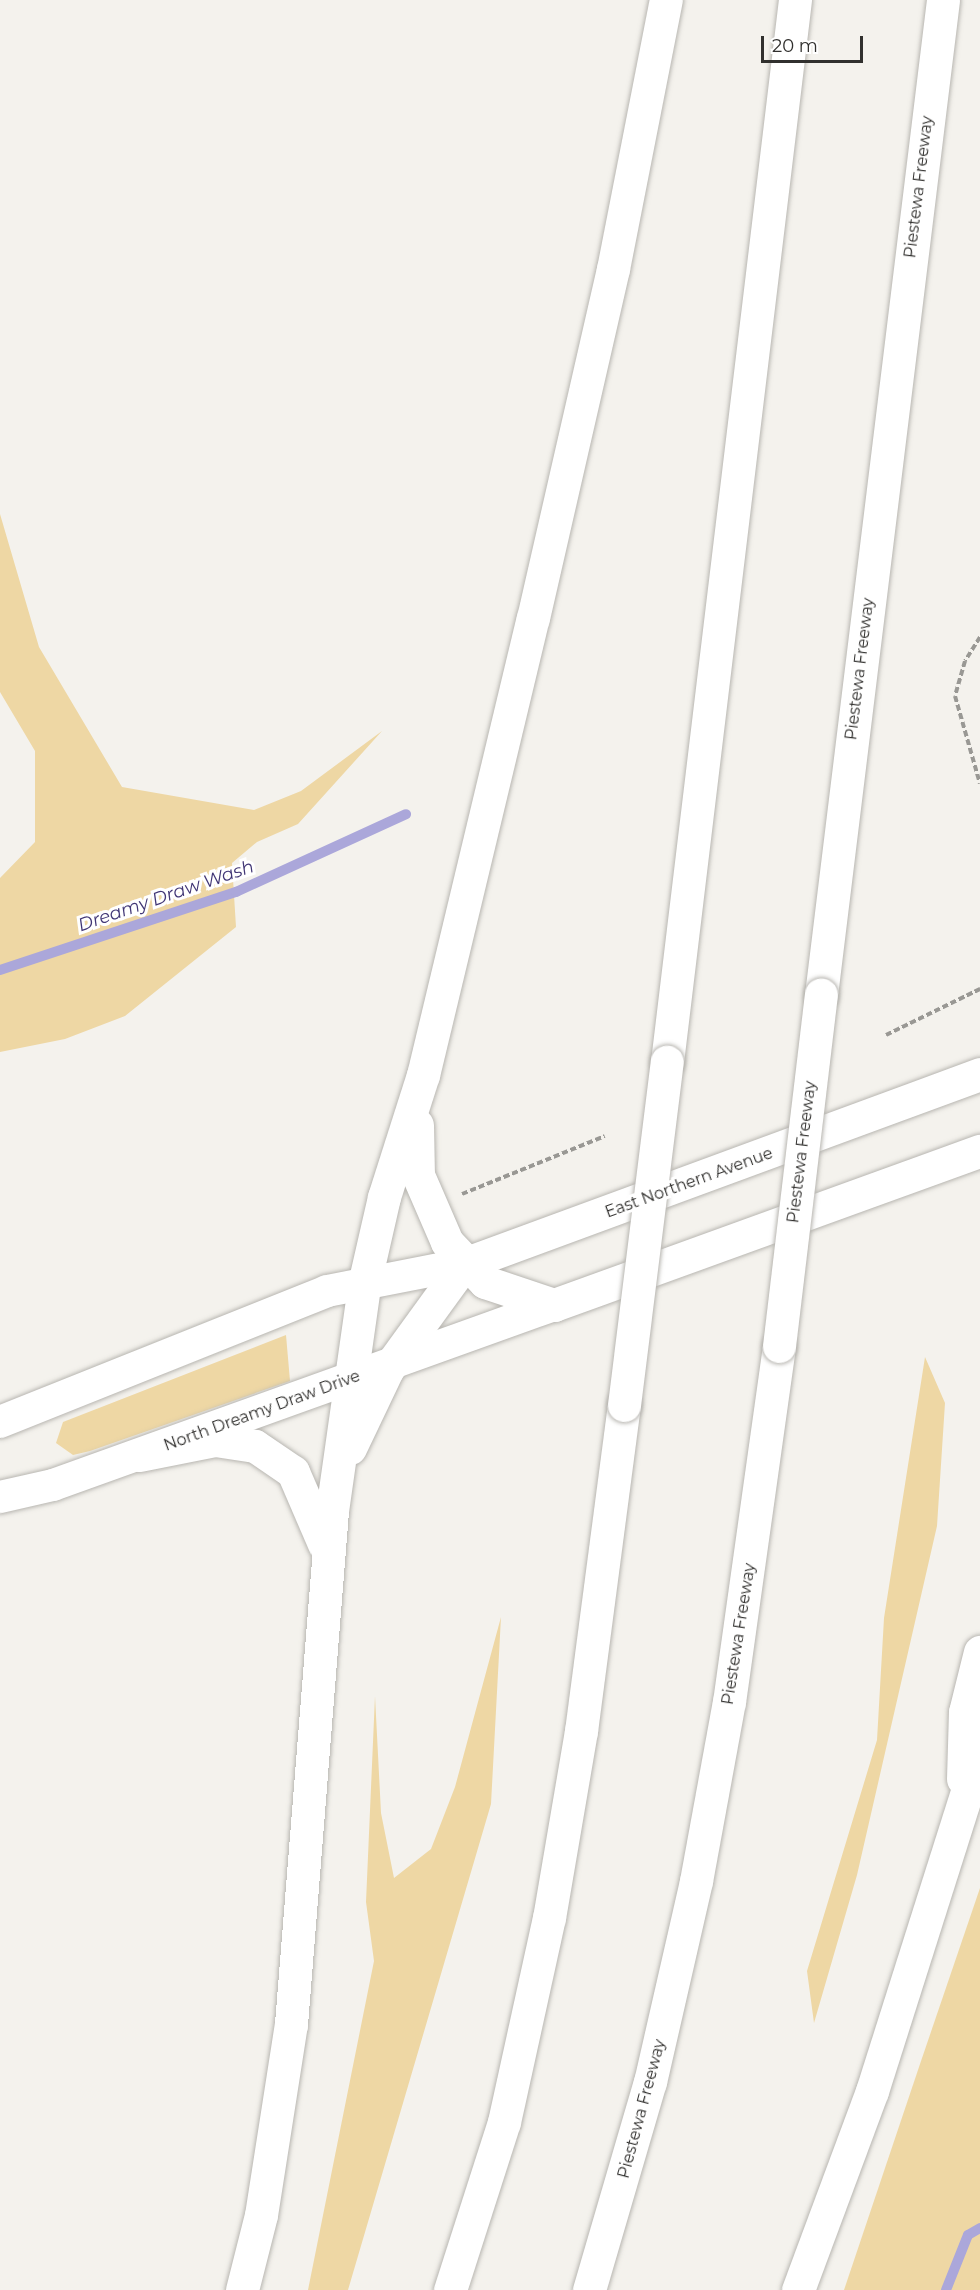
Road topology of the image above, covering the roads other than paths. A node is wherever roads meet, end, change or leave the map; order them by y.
1 (666, 0) edge
2 (795, 0) edge
3 (943, 0) edge
4 (428, 1055) junction
5 (980, 1074) edge
6 (980, 1151) edge
7 (464, 1264) junction
8 (365, 1281) junction
9 (554, 1305) junction
10 (387, 1370) junction
11 (348, 1378) junction
12 (0, 1422) edge
13 (139, 1455) junction
14 (0, 1497) edge
15 (332, 1511) junction
16 (328, 1557) junction
17 (980, 1652) edge
18 (980, 1750) edge
19 (962, 1802) junction
20 (242, 2290) edge
21 (450, 2290) edge
22 (589, 2290) edge
23 (798, 2290) edge

1 - 4 main road
2 - 21 main road, bridge
3 - 22 main road, Piestewa Freeway, bridge
4 - 7 main road
4 - 8 main road
5 - 7 main road, East Northern Avenue
6 - 9 main road
7 - 8 street
7 - 9 main road
7 - 10 main road
8 - 11 main road
8 - 12 street
9 - 10 street, North Dreamy Draw Drive
10 - 11 street, North Dreamy Draw Drive
10 - 15 main road
11 - 13 street, North Dreamy Draw Drive
11 - 15 main road
13 - 14 street, North Dreamy Draw Drive
13 - 16 main road
15 - 16 main road
16 - 20 main road
17 - 19 main road
18 - 19 main road
19 - 23 main road

